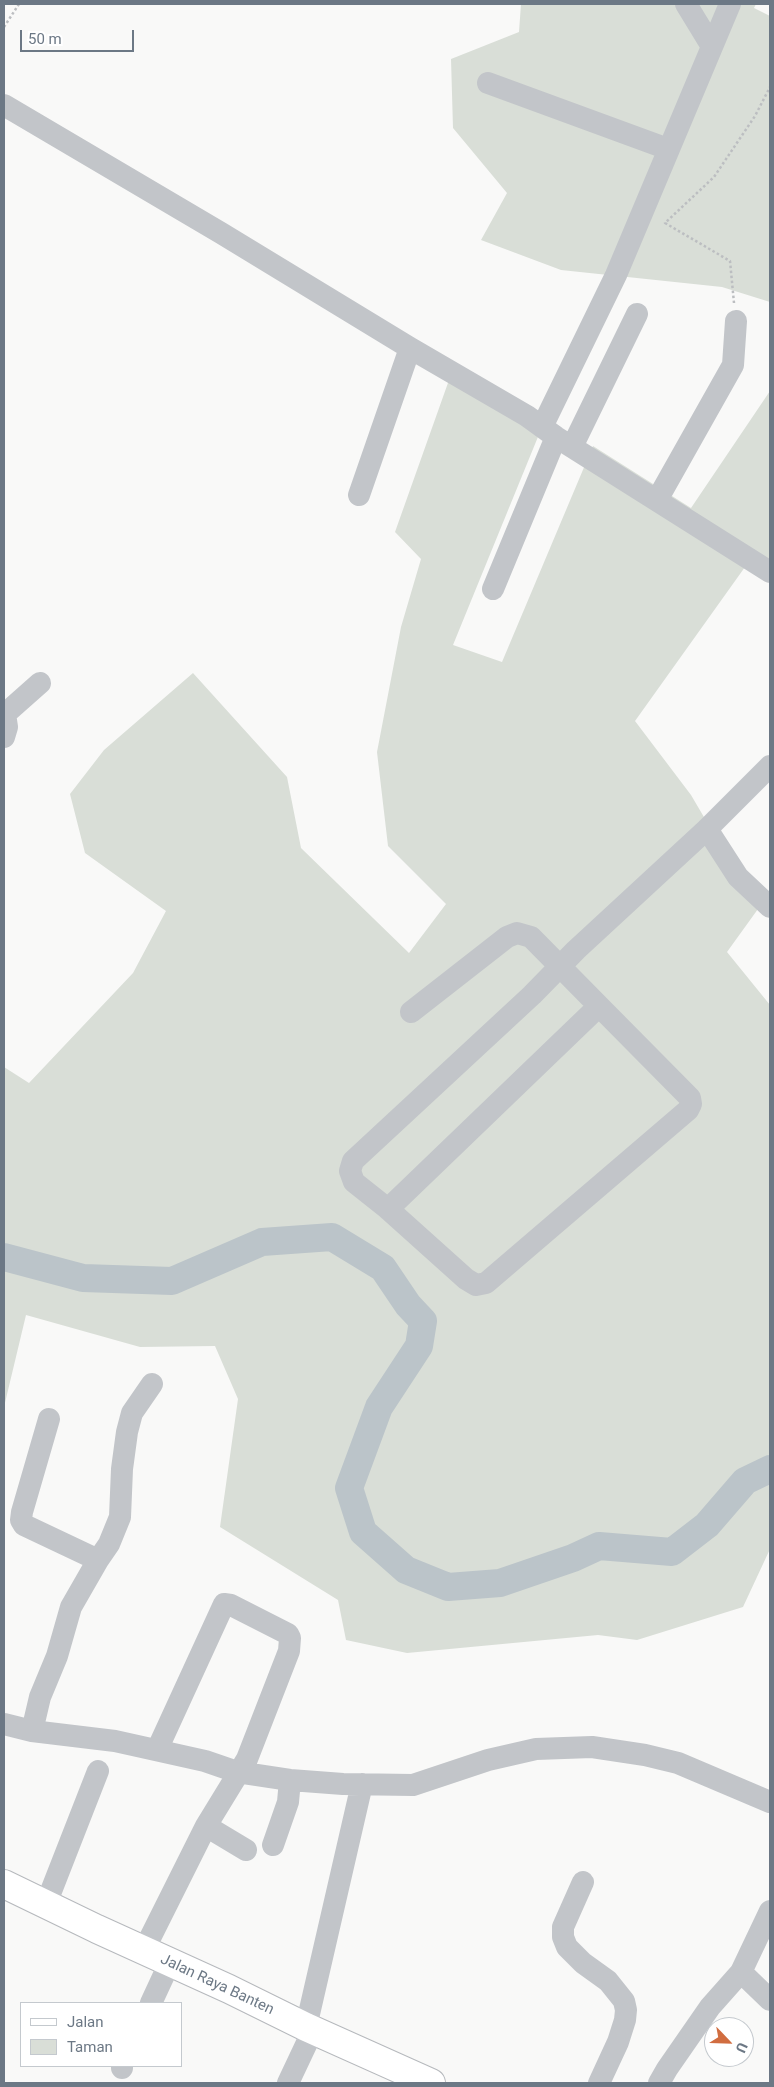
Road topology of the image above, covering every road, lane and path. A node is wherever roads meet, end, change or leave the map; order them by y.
1 (19, 4) edge
2 (686, 4) edge
3 (730, 4) edge
4 (4, 26) edge
5 (711, 45) junction
6 (488, 83) dead end
7 (770, 87) edge
8 (4, 105) edge
9 (668, 149) junction
10 (637, 314) dead end
11 (736, 321) joint
12 (410, 348) junction
13 (556, 437) junction
14 (359, 495) dead end
15 (657, 500) junction
16 (770, 572) edge
17 (493, 589) dead end
18 (40, 683) dead end
19 (4, 714) edge
20 (4, 737) edge
21 (770, 766) edge
22 (707, 828) junction
23 (770, 907) edge
24 (560, 966) junction
25 (599, 1006) junction
26 (411, 1012) dead end
27 (388, 1209) junction
28 (152, 1384) dead end
29 (49, 1419) dead end
30 (98, 1560) junction
31 (4, 1724) edge
32 (32, 1731) junction
33 (157, 1750) junction
34 (98, 1771) dead end
35 (238, 1772) junction
36 (290, 1780) junction
37 (362, 1784) junction
38 (770, 1802) edge
39 (206, 1826) junction
40 (273, 1845) dead end
41 (246, 1850) dead end
42 (583, 1882) dead end
43 (4, 1884) edge
44 (46, 1904) junction
45 (770, 1911) edge
46 (144, 1950) junction
47 (170, 1962) junction
48 (741, 1972) junction
49 (770, 2000) edge
50 (151, 2002) edge
51 (310, 2028) junction
52 (288, 2083) edge
53 (432, 2083) edge
54 (599, 2083) edge
55 (659, 2083) edge

1 - 4 path
2 - 5 street
3 - 5 street
5 - 9 street
6 - 9 street
7 - 11 path
8 - 12 street
9 - 13 street
10 - 13 street
11 - 15 street
12 - 13 street
12 - 14 street
13 - 15 street
13 - 17 street
15 - 16 street
18 - 19 street
19 - 20 street
21 - 22 street
22 - 23 street
22 - 24 street
24 - 25 street
24 - 26 street
24 - 27 street
25 - 27 street
25 - 27 street
28 - 30 street
29 - 30 street
30 - 32 street
31 - 32 street
32 - 33 street
33 - 35 street
33 - 35 street
34 - 44 street
35 - 36 street
35 - 39 street
36 - 37 street
36 - 40 street
37 - 38 street
37 - 51 street
39 - 41 street
39 - 46 street
42 - 54 street
43 - 44 main road, Jalan Raya Banten
44 - 46 main road, Jalan Raya Banten
45 - 48 street
46 - 47 main road, Jalan Raya Banten
47 - 50 street
47 - 51 main road, Jalan Raya Banten
48 - 49 street
48 - 55 street
51 - 52 street
51 - 53 main road, Jalan Raya Banten

